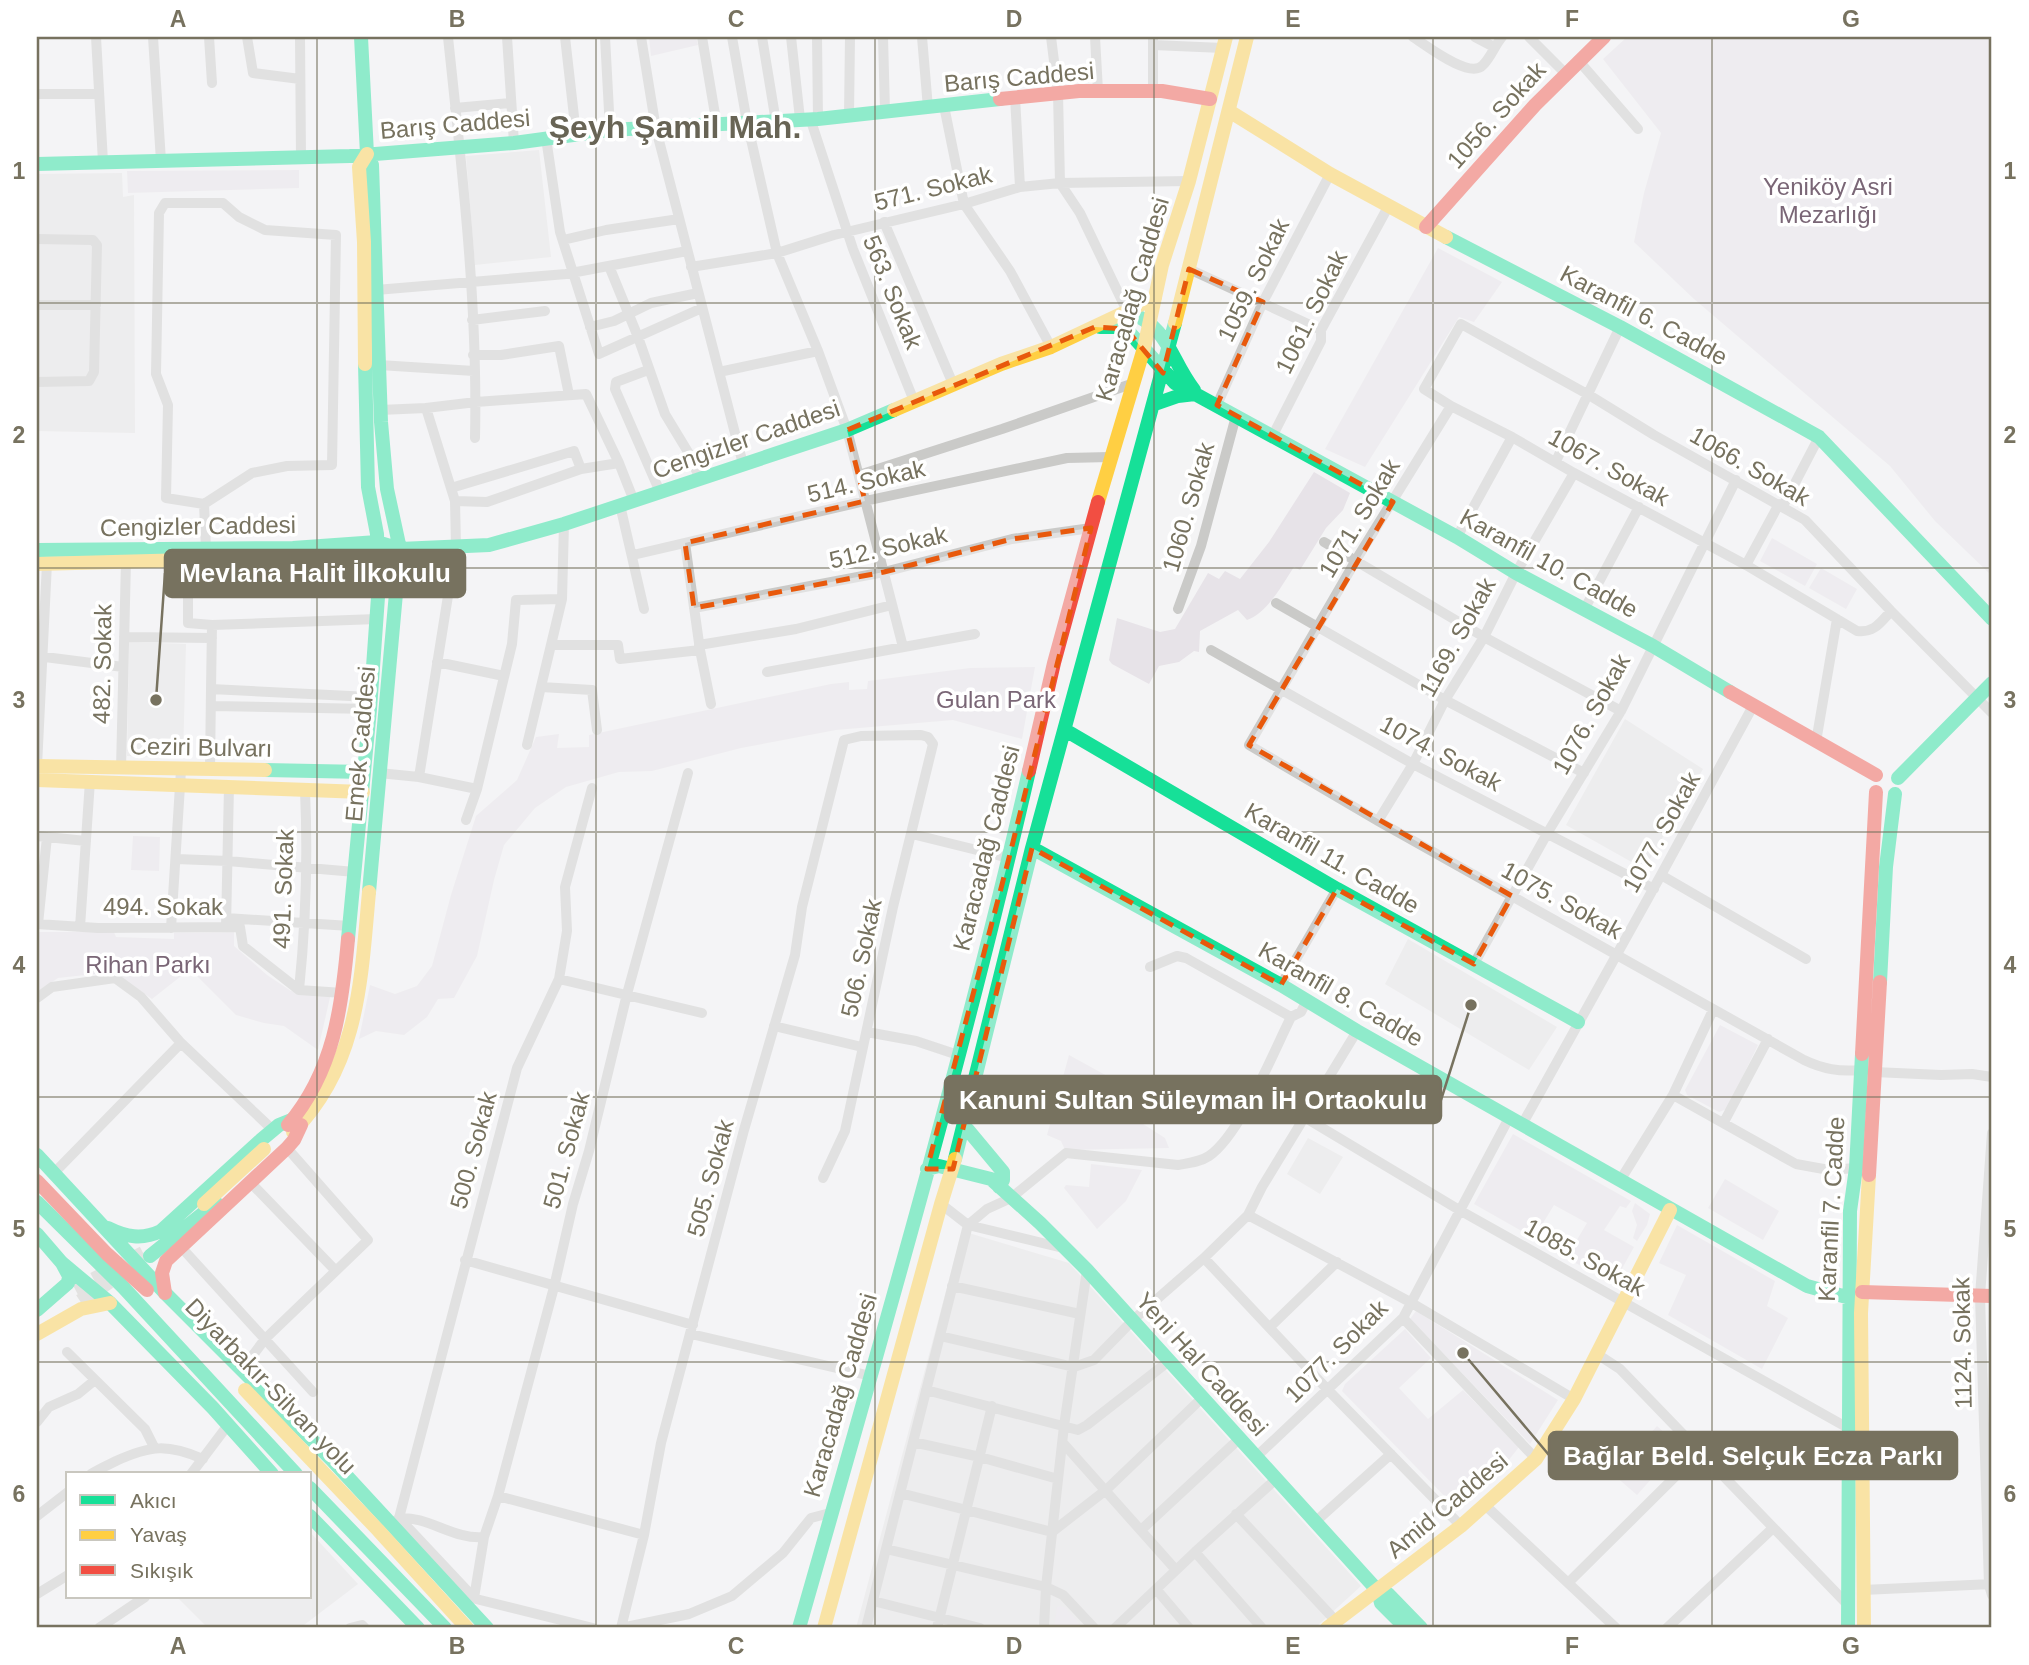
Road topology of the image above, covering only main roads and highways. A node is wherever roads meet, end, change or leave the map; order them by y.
1 (361, 37) edge
2 (1247, 37) edge
3 (1604, 37) edge
4 (1225, 42) edge
5 (1210, 99) junction
6 (1229, 111) junction
7 (367, 155) junction
8 (37, 164) edge
9 (1426, 227) junction
10 (1155, 299) junction
11 (1127, 311) junction
12 (1150, 321) junction
13 (1095, 327) junction
14 (1170, 347) junction
15 (1144, 348) junction
16 (1163, 373) junction
17 (1197, 394) junction
18 (1155, 404) junction
19 (377, 542) junction
20 (400, 549) junction
21 (37, 550) edge
22 (379, 559) junction
23 (42, 563) edge
24 (1992, 619) edge
25 (1992, 683) edge
26 (1065, 730) junction
27 (37, 766) edge
28 (371, 772) junction
29 (1876, 775) junction
30 (180, 777) junction
31 (1899, 778) junction
32 (37, 780) edge
33 (363, 792) junction
34 (1877, 792) junction
35 (1895, 794) junction
36 (1032, 848) junction
37 (1578, 1022) road end
38 (1867, 1071) junction
39 (298, 1122) junction
40 (963, 1128) junction
41 (37, 1155) edge
42 (927, 1168) junction
43 (953, 1169) junction
44 (37, 1181) edge
45 (999, 1187) junction
46 (922, 1188) junction
47 (37, 1202) edge
48 (941, 1204) junction
49 (1670, 1210) junction
50 (100, 1225) junction
51 (37, 1234) edge
52 (148, 1254) tunnel mouth
53 (62, 1263) junction
54 (165, 1293) junction
55 (1856, 1295) junction
56 (1986, 1296) edge
57 (110, 1303) junction
58 (37, 1310) edge
59 (37, 1316) edge
60 (37, 1326) edge
61 (37, 1334) edge
62 (270, 1471) edge
63 (294, 1472) edge
64 (312, 1490) edge
65 (312, 1507) edge
66 (312, 1518) edge
67 (389, 1524) junction
68 (400, 1584) junction
69 (1383, 1592) junction
70 (1331, 1624) edge
71 (418, 1628) edge
72 (445, 1628) edge
73 (467, 1628) edge
74 (487, 1628) edge
75 (799, 1628) edge
76 (824, 1628) edge
77 (1406, 1628) edge
78 (1421, 1628) edge
79 (1848, 1628) edge
80 (1864, 1628) edge

1 - 7 main road, Emek Caddesi
2 - 6 main road, Karacadağ Caddesi
3 - 9 main road, 1056. Sokak
4 - 5 main road, Karacadağ Caddesi
5 - 7 main road, Barış Caddesi
5 - 10 main road, Karacadağ Caddesi
6 - 9 main road, Karanfil 6. Cadde
6 - 14 main road, Karacadağ Caddesi
7 - 8 main road, Barış Caddesi
7 - 19 main road, Emek Caddesi
7 - 20 main road, Emek Caddesi
9 - 24 main road, Karanfil 6. Cadde
10 - 11 main road, Cengizler Caddesi
10 - 12 main road, Karacadağ Caddesi
11 - 12 main road
11 - 13 main road, Cengizler Caddesi
12 - 14 main road, Karanfil 10. Cadde
12 - 15 main road, Karacadağ Caddesi
13 - 15 main road
13 - 20 main road, Cengizler Caddesi
14 - 16 main road, Karacadağ Caddesi
14 - 17 main road, Karanfil 10. Cadde
15 - 16 main road
15 - 42 main road, Karacadağ Caddesi
16 - 17 main road, Karanfil 10. Cadde
16 - 18 main road, Karacadağ Caddesi
17 - 18 main road
17 - 29 main road, Karanfil 10. Cadde
18 - 26 main road, Karacadağ Caddesi
19 - 20 main road, Cengizler Caddesi
19 - 21 main road, Cengizler Caddesi
19 - 22 main road, Emek Caddesi
20 - 22 main road, Cengizler Caddesi
20 - 28 main road, Emek Caddesi
22 - 23 main road, Cengizler Caddesi
22 - 28 main road, Emek Caddesi
25 - 31 main road
26 - 36 main road, Karacadağ Caddesi
26 - 37 main road, Karanfil 11. Cadde
27 - 30 main road, Ceziri Bulvarı
28 - 30 main road, Ceziri Bulvarı
28 - 33 main road, Emek Caddesi
28 - 39 main road, Emek Caddesi
29 - 31 main road
29 - 34 main road
30 - 32 main road, Ceziri Bulvarı
30 - 33 main road, Ceziri Bulvarı
31 - 35 main road
33 - 39 main road, Emek Caddesi
34 - 35 main road
34 - 38 main road, Karanfil 7. Cadde
35 - 38 main road, Karanfil 7. Cadde
36 - 40 main road, Karacadağ Caddesi
36 - 49 main road, Karanfil 8. Cadde
38 - 55 main road, Karanfil 7. Cadde
38 - 55 main road, Karanfil 7. Cadde
39 - 50 main road
39 - 52 main road, Emek Caddesi
39 - 54 main road
40 - 43 main road, Karacadağ Caddesi
40 - 45 main road
41 - 50 main road
42 - 43 main road, Yeni Hal Caddesi
42 - 46 main road, Karacadağ Caddesi
43 - 45 main road, Yeni Hal Caddesi
43 - 48 main road, Karacadağ Caddesi
44 - 67 main road, Diyarbakır-Silvan yolu
45 - 69 main road, Yeni Hal Caddesi
46 - 48 main road
46 - 75 main road, Karacadağ Caddesi
47 - 63 main road
48 - 76 main road, Karacadağ Caddesi
49 - 55 main road, Karanfil 8. Cadde
49 - 69 main road, Amid Caddesi
50 - 54 main road
51 - 53 main road
53 - 57 main road
53 - 58 main road
54 - 67 main road
55 - 56 main road, Karanfil 8. Cadde
55 - 79 main road, Karanfil 7. Cadde
55 - 80 main road, Karanfil 7. Cadde
57 - 61 main road
57 - 62 main road
59 - 60 main road
64 - 68 main road
65 - 68 main road
66 - 71 main road
67 - 73 main road, Diyarbakır-Silvan yolu
67 - 74 main road
68 - 72 main road
69 - 70 main road, Amid Caddesi
69 - 77 main road
69 - 78 main road, Yeni Hal Caddesi

